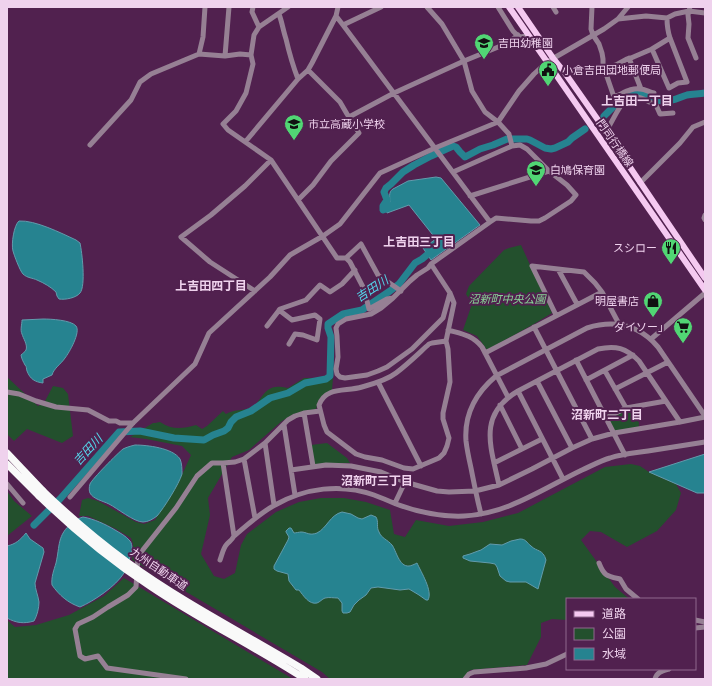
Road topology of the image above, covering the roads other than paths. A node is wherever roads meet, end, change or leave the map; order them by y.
1 (205, 7) edge
2 (229, 7) edge
3 (252, 7) edge
4 (288, 7) edge
5 (338, 7) edge
6 (381, 7) edge
7 (427, 7) edge
8 (498, 7) edge
9 (509, 7) edge
10 (518, 7) edge
11 (553, 7) edge
12 (592, 7) edge
13 (628, 7) edge
14 (689, 9) edge
15 (556, 12) dead end
16 (705, 13) edge
17 (279, 14) junction
18 (336, 16) junction
19 (667, 18) junction
20 (618, 19) junction
21 (343, 24) junction
22 (259, 27) junction
23 (518, 35) junction
24 (593, 35) junction
25 (529, 36) junction
26 (670, 38) junction
27 (652, 49) junction
28 (199, 54) junction
29 (251, 55) junction
30 (225, 56) junction
31 (553, 58) junction
32 (628, 58) junction
33 (696, 58) dead end
34 (464, 61) junction
35 (547, 62) junction
36 (604, 68) junction
37 (308, 70) junction
38 (298, 79) junction
39 (641, 89) junction
40 (394, 93) junction
41 (654, 93) dead end
42 (673, 113) dead end
43 (349, 117) junction
44 (498, 122) junction
45 (705, 122) edge
46 (606, 132) junction
47 (246, 142) junction
48 (90, 145) dead end
49 (512, 146) junction
50 (435, 148) junction
51 (271, 160) junction
52 (549, 171) junction
53 (453, 172) junction
54 (640, 183) junction
55 (470, 196) junction
56 (299, 199) junction
57 (705, 216) edge
58 (705, 220) edge
59 (490, 222) junction
60 (323, 236) junction
61 (346, 258) junction
62 (431, 264) junction
63 (558, 269) junction
64 (354, 270) junction
65 (705, 278) edge
66 (255, 291) junction
67 (401, 291) junction
68 (602, 292) junction
69 (705, 292) edge
70 (450, 293) junction
71 (393, 298) junction
72 (577, 304) junction
73 (279, 310) junction
74 (556, 315) junction
75 (619, 324) junction
76 (266, 326) dead end
77 (534, 327) junction
78 (448, 330) junction
79 (651, 339) junction
80 (446, 341) junction
81 (289, 344) dead end
82 (545, 349) junction
83 (484, 353) junction
84 (633, 355) junction
85 (576, 360) junction
86 (668, 362) junction
87 (556, 371) junction
88 (605, 371) junction
89 (647, 373) junction
90 (496, 376) junction
91 (586, 380) junction
92 (537, 381) junction
93 (378, 382) junction
94 (616, 389) junction
95 (518, 391) junction
96 (7, 392) edge
97 (508, 397) junction
98 (666, 401) junction
99 (500, 405) junction
100 (626, 408) junction
101 (320, 411) junction
102 (304, 413) junction
103 (705, 417) edge
104 (606, 418) junction
105 (680, 422) junction
106 (133, 423) junction
107 (284, 425) junction
108 (614, 433) junction
109 (542, 439) junction
110 (592, 439) junction
111 (705, 442) edge
112 (264, 443) junction
113 (572, 448) junction
114 (522, 449) junction
115 (7, 453) edge
116 (625, 455) junction
117 (552, 457) junction
118 (244, 459) junction
119 (223, 463) junction
120 (494, 463) junction
121 (7, 464) edge
122 (313, 466) junction
123 (421, 466) junction
124 (290, 470) junction
125 (564, 479) junction
126 (405, 482) junction
127 (7, 484) edge
128 (499, 485) junction
129 (475, 491) junction
130 (41, 494) junction
131 (295, 495) junction
132 (70, 497) dead end
133 (24, 503) dead end
134 (395, 503) junction
135 (274, 505) junction
136 (480, 514) junction
137 (255, 518) junction
138 (234, 536) junction
139 (220, 560) dead end
140 (599, 563) dead end
141 (637, 598) edge
142 (566, 654) edge
143 (666, 670) edge
144 (186, 679) edge
145 (305, 679) edge
146 (317, 679) edge
147 (465, 679) edge
148 (655, 679) edge

1 - 28 street
2 - 30 street
3 - 22 street
4 - 17 street
5 - 18 street
6 - 21 street
7 - 34 street
8 - 23 street
9 - 25 main road, 門司行橋線
10 - 31 main road, 門司行橋線
11 - 15 street
12 - 24 street
13 - 20 street
14 - 16 street
14 - 19 street
14 - 33 street
17 - 22 street
17 - 38 street
18 - 21 street
18 - 37 street
19 - 20 street
19 - 26 street
20 - 24 street
21 - 40 street
22 - 29 street
23 - 25 street
23 - 34 street
24 - 31 street
24 - 36 street
25 - 35 main road, 門司行橋線
26 - 27 street
26 - 27 street
27 - 32 street
28 - 30 street
28 - 48 street
29 - 30 street
29 - 47 street
31 - 35 street
31 - 46 main road, 門司行橋線
32 - 36 street
32 - 39 street
34 - 40 street
34 - 44 street
35 - 44 street
35 - 69 main road, 門司行橋線
36 - 39 street
37 - 38 street
37 - 43 street
38 - 47 street
39 - 41 street
40 - 43 street
40 - 50 street
42 - 46 street
43 - 56 street
44 - 49 street
44 - 50 street
45 - 54 street
46 - 54 main road, 門司行橋線
47 - 51 street
49 - 52 street
49 - 53 street
50 - 53 street
50 - 60 street
51 - 56 street
51 - 66 street
52 - 55 street
52 - 59 street
53 - 55 street
54 - 65 main road, 門司行橋線
55 - 59 street
56 - 60 street
57 - 58 street
59 - 62 street
60 - 61 street
60 - 66 street
61 - 64 street
61 - 67 street
62 - 67 street
62 - 70 street
63 - 68 street
63 - 72 street
63 - 74 street
64 - 71 street
64 - 73 street
66 - 106 street
67 - 71 street
68 - 72 street
68 - 75 street
69 - 79 street
70 - 71 street
70 - 78 street
72 - 74 street
73 - 76 street
73 - 81 street
74 - 77 street
75 - 79 street
75 - 82 street
77 - 82 street
77 - 83 street
78 - 80 street
78 - 83 street
79 - 86 street
80 - 93 street
80 - 123 street
82 - 87 street
82 - 90 street
83 - 90 street
84 - 85 street
84 - 88 street
84 - 89 street
85 - 87 street
85 - 91 street
86 - 89 street
86 - 103 street
87 - 92 street
87 - 110 street
88 - 91 street
88 - 94 street
89 - 94 street
89 - 98 street
90 - 97 street
90 - 129 street
91 - 104 street
92 - 95 street
92 - 113 street
93 - 101 street
93 - 123 street
94 - 100 street
95 - 97 street
95 - 109 street
96 - 106 street
97 - 99 street
98 - 100 street
98 - 105 street
99 - 114 street
99 - 120 street
100 - 104 street
101 - 102 street
101 - 123 street
102 - 107 street
102 - 122 street
103 - 105 street
104 - 108 street
105 - 108 street
106 - 132 street
107 - 112 street
107 - 124 street
108 - 110 street
108 - 116 street
109 - 114 street
109 - 117 street
110 - 113 street
111 - 116 street
112 - 118 street
112 - 135 street
113 - 117 street
114 - 120 street
115 - 130 highway, 九州自動車道
116 - 125 street
117 - 125 street
117 - 128 street
118 - 119 street
118 - 137 street
119 - 138 street
119 - 144 street
120 - 128 street
121 - 130 highway, 九州自動車道
122 - 124 street
122 - 126 street
124 - 131 street
125 - 136 street
126 - 129 street
126 - 134 street
127 - 133 street
128 - 129 street
129 - 136 street
130 - 145 highway, 九州自動車道, bridge
130 - 146 highway, 九州自動車道, bridge
131 - 134 street
131 - 135 street
134 - 136 street
135 - 137 street
137 - 138 street
138 - 139 street
140 - 141 street
142 - 147 street
143 - 148 street

